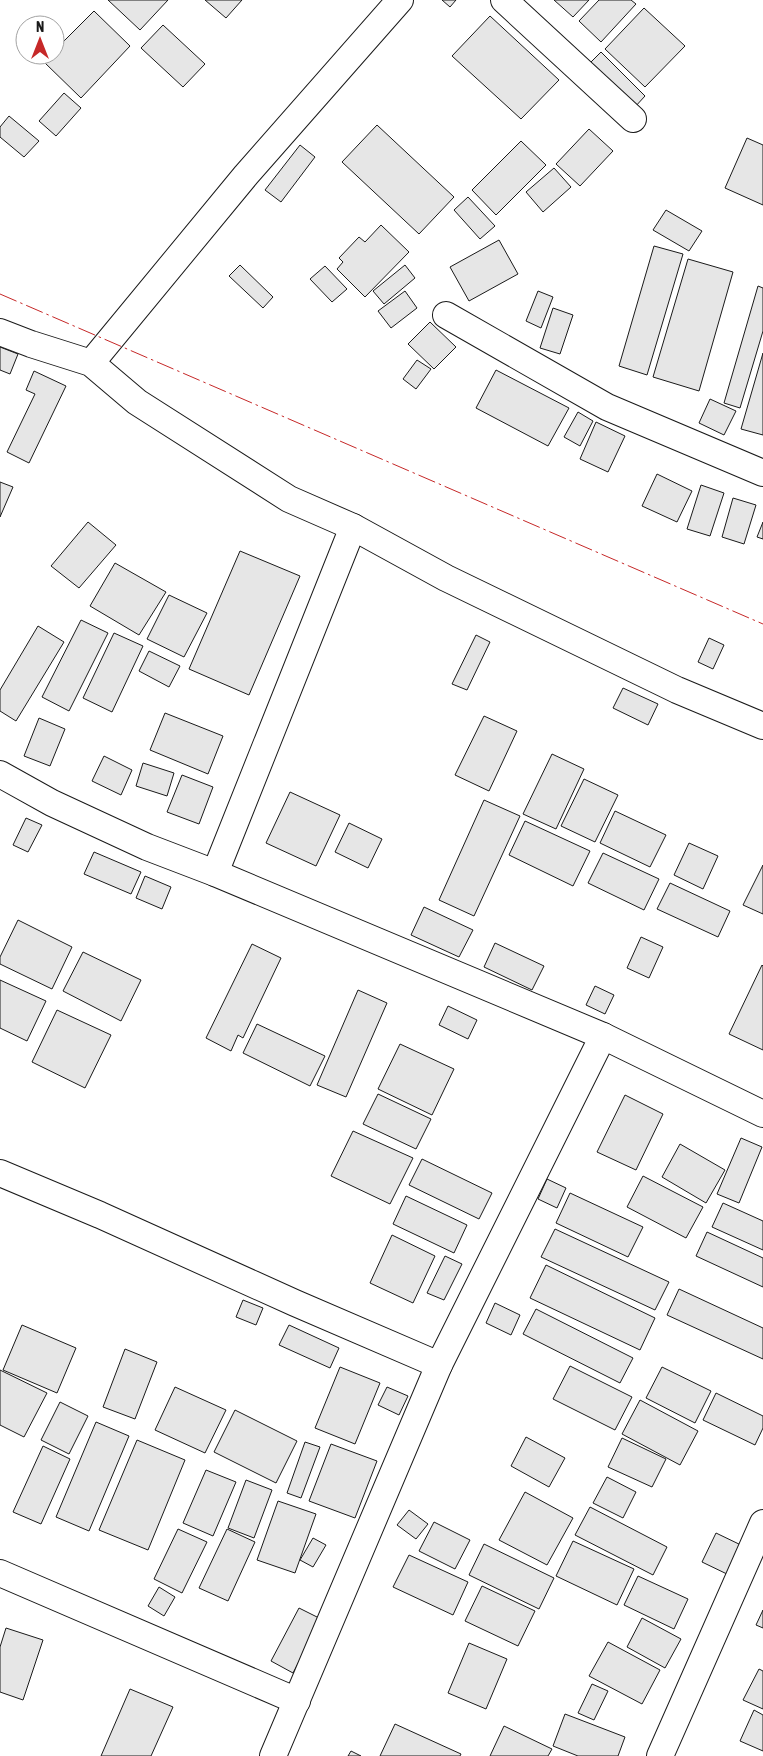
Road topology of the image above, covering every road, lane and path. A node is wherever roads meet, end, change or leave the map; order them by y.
1 (400, 0) edge
2 (504, 0) edge
3 (633, 119) dead end
4 (446, 315) dead end
5 (0, 332) edge
6 (91, 363) junction
7 (763, 473) edge
8 (353, 527) junction
9 (763, 726) edge
10 (0, 774) edge
11 (215, 873) junction
12 (603, 1036) junction
13 (763, 1114) edge
14 (0, 1173) edge
15 (439, 1365) junction
16 (763, 1523) edge
17 (0, 1573) edge
18 (297, 1701) junction
19 (273, 1756) edge
20 (660, 1756) edge

1 - 6 street
2 - 3 street
4 - 7 street
5 - 6 street
6 - 8 street
8 - 9 street
8 - 11 street
10 - 11 street
11 - 12 street
12 - 13 street
12 - 15 street
14 - 15 street
15 - 18 street
16 - 20 street
17 - 18 street
18 - 19 street

